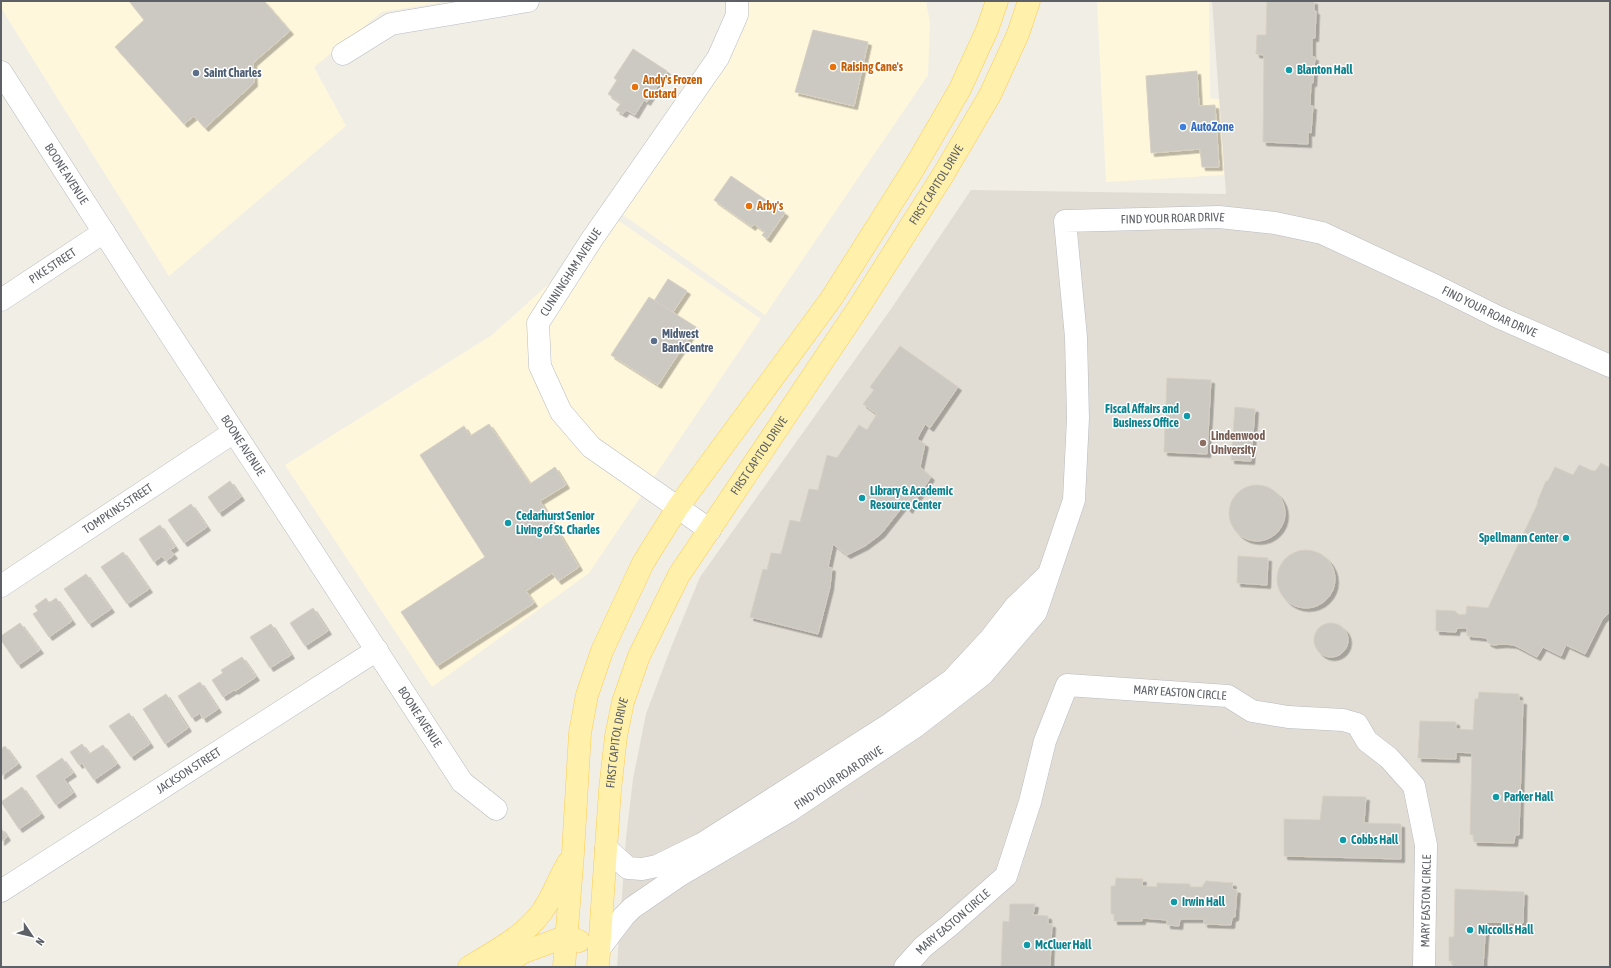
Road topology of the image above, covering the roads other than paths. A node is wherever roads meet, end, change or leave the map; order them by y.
1 (528, 1) edge
2 (738, 1) edge
3 (997, 1) edge
4 (1029, 1) edge
5 (343, 54) dead end
6 (1, 72) edge
7 (104, 232) junction
8 (1, 300) edge
9 (1610, 366) edge
10 (234, 432) junction
11 (678, 508) junction
12 (710, 530) junction
13 (1047, 576) junction
14 (1, 586) edge
15 (377, 650) junction
16 (496, 809) dead end
17 (606, 848) junction
18 (573, 853) junction
19 (1, 891) edge
20 (567, 936) junction
21 (598, 958) edge
22 (562, 966) edge
23 (469, 967) edge
24 (498, 967) edge
25 (906, 967) edge
26 (1424, 967) edge

1 - 5 street
2 - 11 street, CUNNINGHAM AVENUE
3 - 11 main road
4 - 12 main road, FIRST CAPITOL DRIVE
6 - 7 street, BOONE AVENUE
7 - 8 street, PIKE STREET
7 - 10 street, BOONE AVENUE
9 - 13 street, FIND YOUR ROAR DRIVE
10 - 14 street, TOMPKINS STREET
10 - 15 street, BOONE AVENUE
11 - 12 street, CUNNINGHAM AVENUE
11 - 18 main road
12 - 17 main road, FIRST CAPITOL DRIVE
13 - 17 street, FIND YOUR ROAR DRIVE
13 - 21 street, FIND YOUR ROAR DRIVE
15 - 16 street, BOONE AVENUE
15 - 19 street, JACKSON STREET
17 - 21 main road, FIRST CAPITOL DRIVE
18 - 20 main road
18 - 23 main road
20 - 21 main road
20 - 22 main road
20 - 24 main road
21 - 22 main road
25 - 26 street, MARY EASTON CIRCLE

